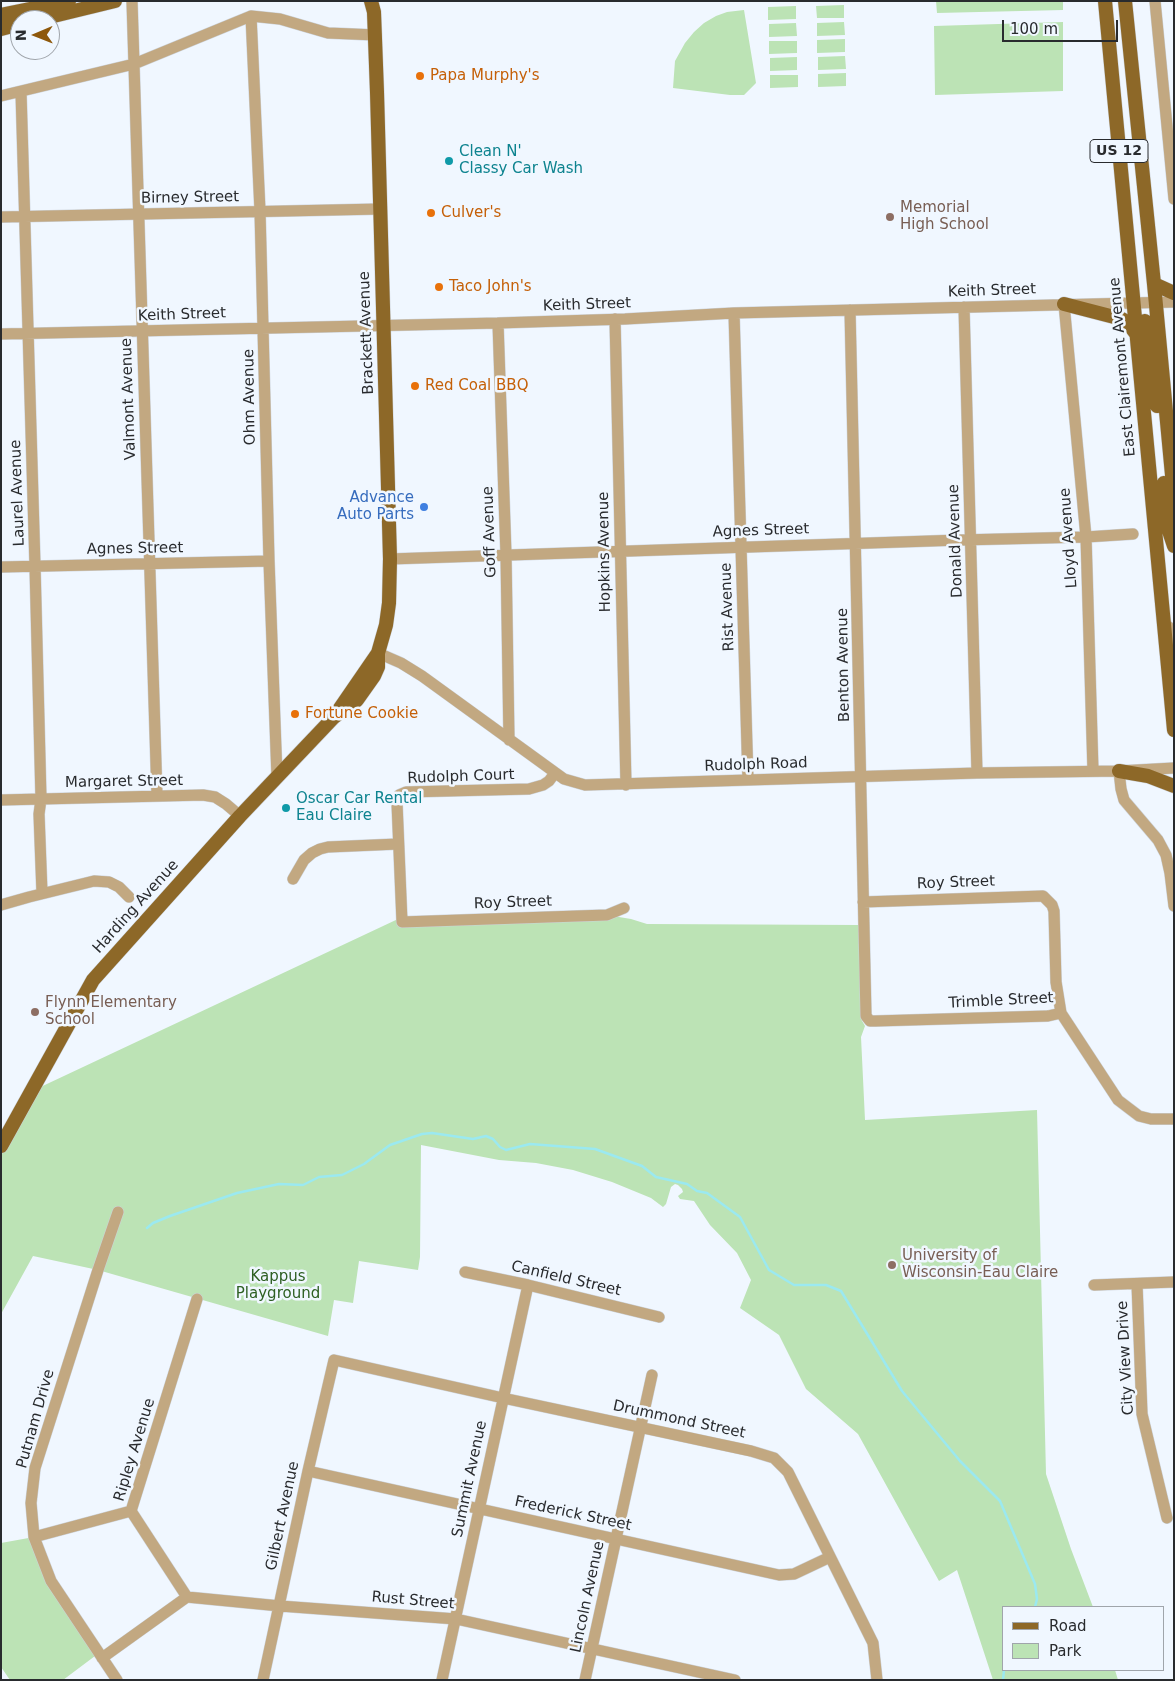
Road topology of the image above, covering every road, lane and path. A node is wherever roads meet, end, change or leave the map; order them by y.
1 (69, 1) edge
2 (115, 1) edge
3 (132, 1) edge
4 (1105, 1) edge
5 (1117, 1) edge
6 (1125, 1) edge
7 (1155, 1) edge
8 (374, 5) edge
9 (1, 15) edge
10 (60, 15) edge
11 (251, 16) junction
12 (1129, 33) junction
13 (376, 35) junction
14 (134, 64) junction
15 (21, 92) junction
16 (1, 96) edge
17 (1122, 176) junction
18 (1174, 199) edge
19 (380, 209) junction
20 (260, 211) junction
21 (138, 214) junction
22 (24, 216) junction
23 (1, 217) edge
24 (1154, 284) junction
25 (1174, 294) edge
26 (1156, 301) junction
27 (1134, 302) junction
28 (1174, 302) edge
29 (1064, 304) junction
30 (964, 307) junction
31 (850, 310) junction
32 (734, 313) junction
33 (614, 319) junction
34 (498, 323) junction
35 (383, 325) junction
36 (263, 327) junction
37 (142, 331) junction
38 (1, 334) edge
39 (28, 334) junction
40 (1137, 335) junction
41 (1174, 496) edge
42 (1133, 534) dead end
43 (1086, 537) junction
44 (971, 539) junction
45 (856, 543) junction
46 (1174, 546) edge
47 (741, 547) junction
48 (620, 552) junction
49 (506, 555) junction
50 (390, 559) junction
51 (269, 561) junction
52 (150, 563) junction
53 (35, 566) junction
54 (1, 567) edge
55 (1162, 598) junction
56 (1174, 645) edge
57 (378, 653) junction
58 (1174, 730) edge
59 (509, 740) junction
60 (1174, 768) edge
61 (1093, 770) junction
62 (1119, 771) junction
63 (555, 773) junction
64 (978, 773) junction
65 (277, 777) junction
66 (861, 777) junction
67 (748, 780) junction
68 (626, 785) junction
69 (1174, 786) edge
70 (157, 796) junction
71 (41, 799) junction
72 (1, 800) edge
73 (240, 816) junction
74 (398, 844) junction
75 (293, 879) dead end
76 (42, 893) junction
77 (129, 897) dead end
78 (863, 902) junction
79 (1, 905) edge
80 (1174, 906) edge
81 (624, 908) dead end
82 (402, 922) joint
83 (1061, 1013) junction
84 (868, 1019) joint
85 (1174, 1119) edge
86 (1, 1146) edge
87 (118, 1212) dead end
88 (465, 1272) dead end
89 (1174, 1282) edge
90 (1137, 1284) junction
91 (528, 1285) junction
92 (1094, 1285) dead end
93 (197, 1299) dead end
94 (659, 1317) dead end
95 (334, 1360) joint
96 (652, 1375) dead end
97 (503, 1398) junction
98 (640, 1428) junction
99 (308, 1471) junction
100 (479, 1508) junction
101 (131, 1511) junction
102 (1167, 1518) dead end
103 (34, 1537) junction
104 (616, 1538) junction
105 (830, 1558) junction
106 (187, 1597) junction
107 (280, 1606) junction
108 (456, 1618) junction
109 (592, 1649) junction
110 (102, 1658) junction
111 (719, 1678) edge
112 (117, 1680) edge
113 (263, 1680) edge
114 (442, 1680) edge
115 (585, 1680) edge
116 (735, 1680) edge
117 (877, 1680) edge

1 - 9 main road
2 - 10 main road
3 - 14 street, Valmont Avenue
4 - 17 main road, East Clairemont Avenue / US 12
5 - 12 main road
6 - 12 main road, US 12
7 - 18 street
8 - 13 main road, Brackett Avenue
11 - 13 street
11 - 14 street
11 - 20 street, Ohm Avenue
12 - 24 main road, US 12
13 - 19 main road, Brackett Avenue
14 - 15 street
14 - 21 street, Valmont Avenue
15 - 16 street
15 - 22 street, Laurel Avenue
17 - 26 main road
17 - 27 main road, East Clairemont Avenue / US 12
19 - 20 street, Birney Street
19 - 35 main road, Brackett Avenue
20 - 21 street, Birney Street
20 - 36 street, Ohm Avenue
21 - 22 street, Birney Street
21 - 37 street, Valmont Avenue
22 - 23 street, Birney Street
22 - 39 street, Laurel Avenue
24 - 25 main road
24 - 26 main road, US 12
26 - 27 street, Keith Street
26 - 28 street, Keith Street
26 - 41 main road, US 12
27 - 29 street, Keith Street
27 - 40 main road, East Clairemont Avenue / US 12
27 - 46 main road
29 - 30 street, Keith Street
29 - 40 main road
29 - 43 street, Lloyd Avenue
30 - 31 street, Keith Street
30 - 44 street, Donald Avenue
31 - 32 street, Keith Street
31 - 45 street, Benton Avenue
32 - 33 street, Keith Street
32 - 47 street, Rist Avenue
33 - 34 street, Keith Street
33 - 48 street, Hopkins Avenue
34 - 35 street, Keith Street
34 - 49 street, Goff Avenue
35 - 36 street, Keith Street
35 - 50 main road, Brackett Avenue
36 - 37 street, Keith Street
36 - 51 street, Ohm Avenue
37 - 39 street, Keith Street
37 - 52 street, Valmont Avenue
38 - 39 street, Keith Street
39 - 53 street, Laurel Avenue
40 - 55 main road, East Clairemont Avenue / US 12
42 - 43 street, Agnes Street
43 - 44 street, Agnes Street
43 - 61 street, Lloyd Avenue
44 - 45 street, Agnes Street
44 - 64 street, Donald Avenue
45 - 47 street, Agnes Street
45 - 66 street, Benton Avenue
47 - 48 street, Agnes Street
47 - 67 street, Rist Avenue
48 - 49 street, Agnes Street
48 - 68 street, Hopkins Avenue
49 - 50 street, Agnes Street
49 - 59 street, Goff Avenue
50 - 57 main road, Brackett Avenue
51 - 52 street, Agnes Street
51 - 65 street, Ohm Avenue
52 - 53 street, Agnes Street
52 - 70 street, Valmont Avenue
53 - 54 street, Agnes Street
53 - 71 street, Laurel Avenue
55 - 56 street
55 - 58 main road, East Clairemont Avenue / US 12
57 - 59 street, Rudolph Road
57 - 65 main road, Harding Avenue
59 - 63 street, Rudolph Road
60 - 62 street, Rudolph Road
61 - 62 street, Rudolph Road
61 - 64 street, Rudolph Road
62 - 69 main road
62 - 80 street
63 - 68 street, Rudolph Road
63 - 74 street, Rudolph Court
64 - 66 street, Rudolph Road
65 - 73 main road, Harding Avenue
66 - 67 street, Rudolph Road
66 - 78 street, Benton Avenue
67 - 68 street, Rudolph Road
70 - 71 street, Margaret Street
70 - 73 street, Margaret Street
71 - 72 street, Margaret Street
71 - 76 street, Laurel Avenue
73 - 86 main road, Harding Avenue
74 - 75 street
74 - 82 street, Rudolph Court
76 - 77 street
76 - 79 street
78 - 83 street, Roy Street
78 - 84 street, Benton Avenue
81 - 82 street, Roy Street
83 - 84 street, Trimble Street
83 - 85 street, Trimble Street
87 - 103 street, Putnam Drive
88 - 91 street, Canfield Street
89 - 90 street
90 - 92 street
90 - 102 street, City View Drive
91 - 94 street, Canfield Street
91 - 97 street, Summit Avenue
93 - 101 street, Ripley Avenue
95 - 97 street, Drummond Street
95 - 99 street, Gilbert Avenue
96 - 98 street, Lincoln Avenue
97 - 98 street, Drummond Street
97 - 100 street, Summit Avenue
98 - 104 street, Lincoln Avenue
98 - 105 street, Drummond Street
99 - 100 street, Frederick Street
99 - 107 street, Gilbert Avenue
100 - 104 street, Frederick Street
100 - 108 street, Summit Avenue
101 - 103 street
101 - 106 street, Ripley Avenue
103 - 110 street, Putnam Drive
104 - 105 street, Frederick Street
104 - 109 street, Lincoln Avenue
105 - 117 street, Drummond Street
106 - 107 street, Rust Street
106 - 110 street
107 - 108 street, Rust Street
107 - 113 street, Gilbert Avenue
108 - 109 street, Rust Street
108 - 114 street, Summit Avenue
109 - 111 street, Rust Street
109 - 115 street, Lincoln Avenue
110 - 112 street, Putnam Drive
111 - 116 street, Rust Street

